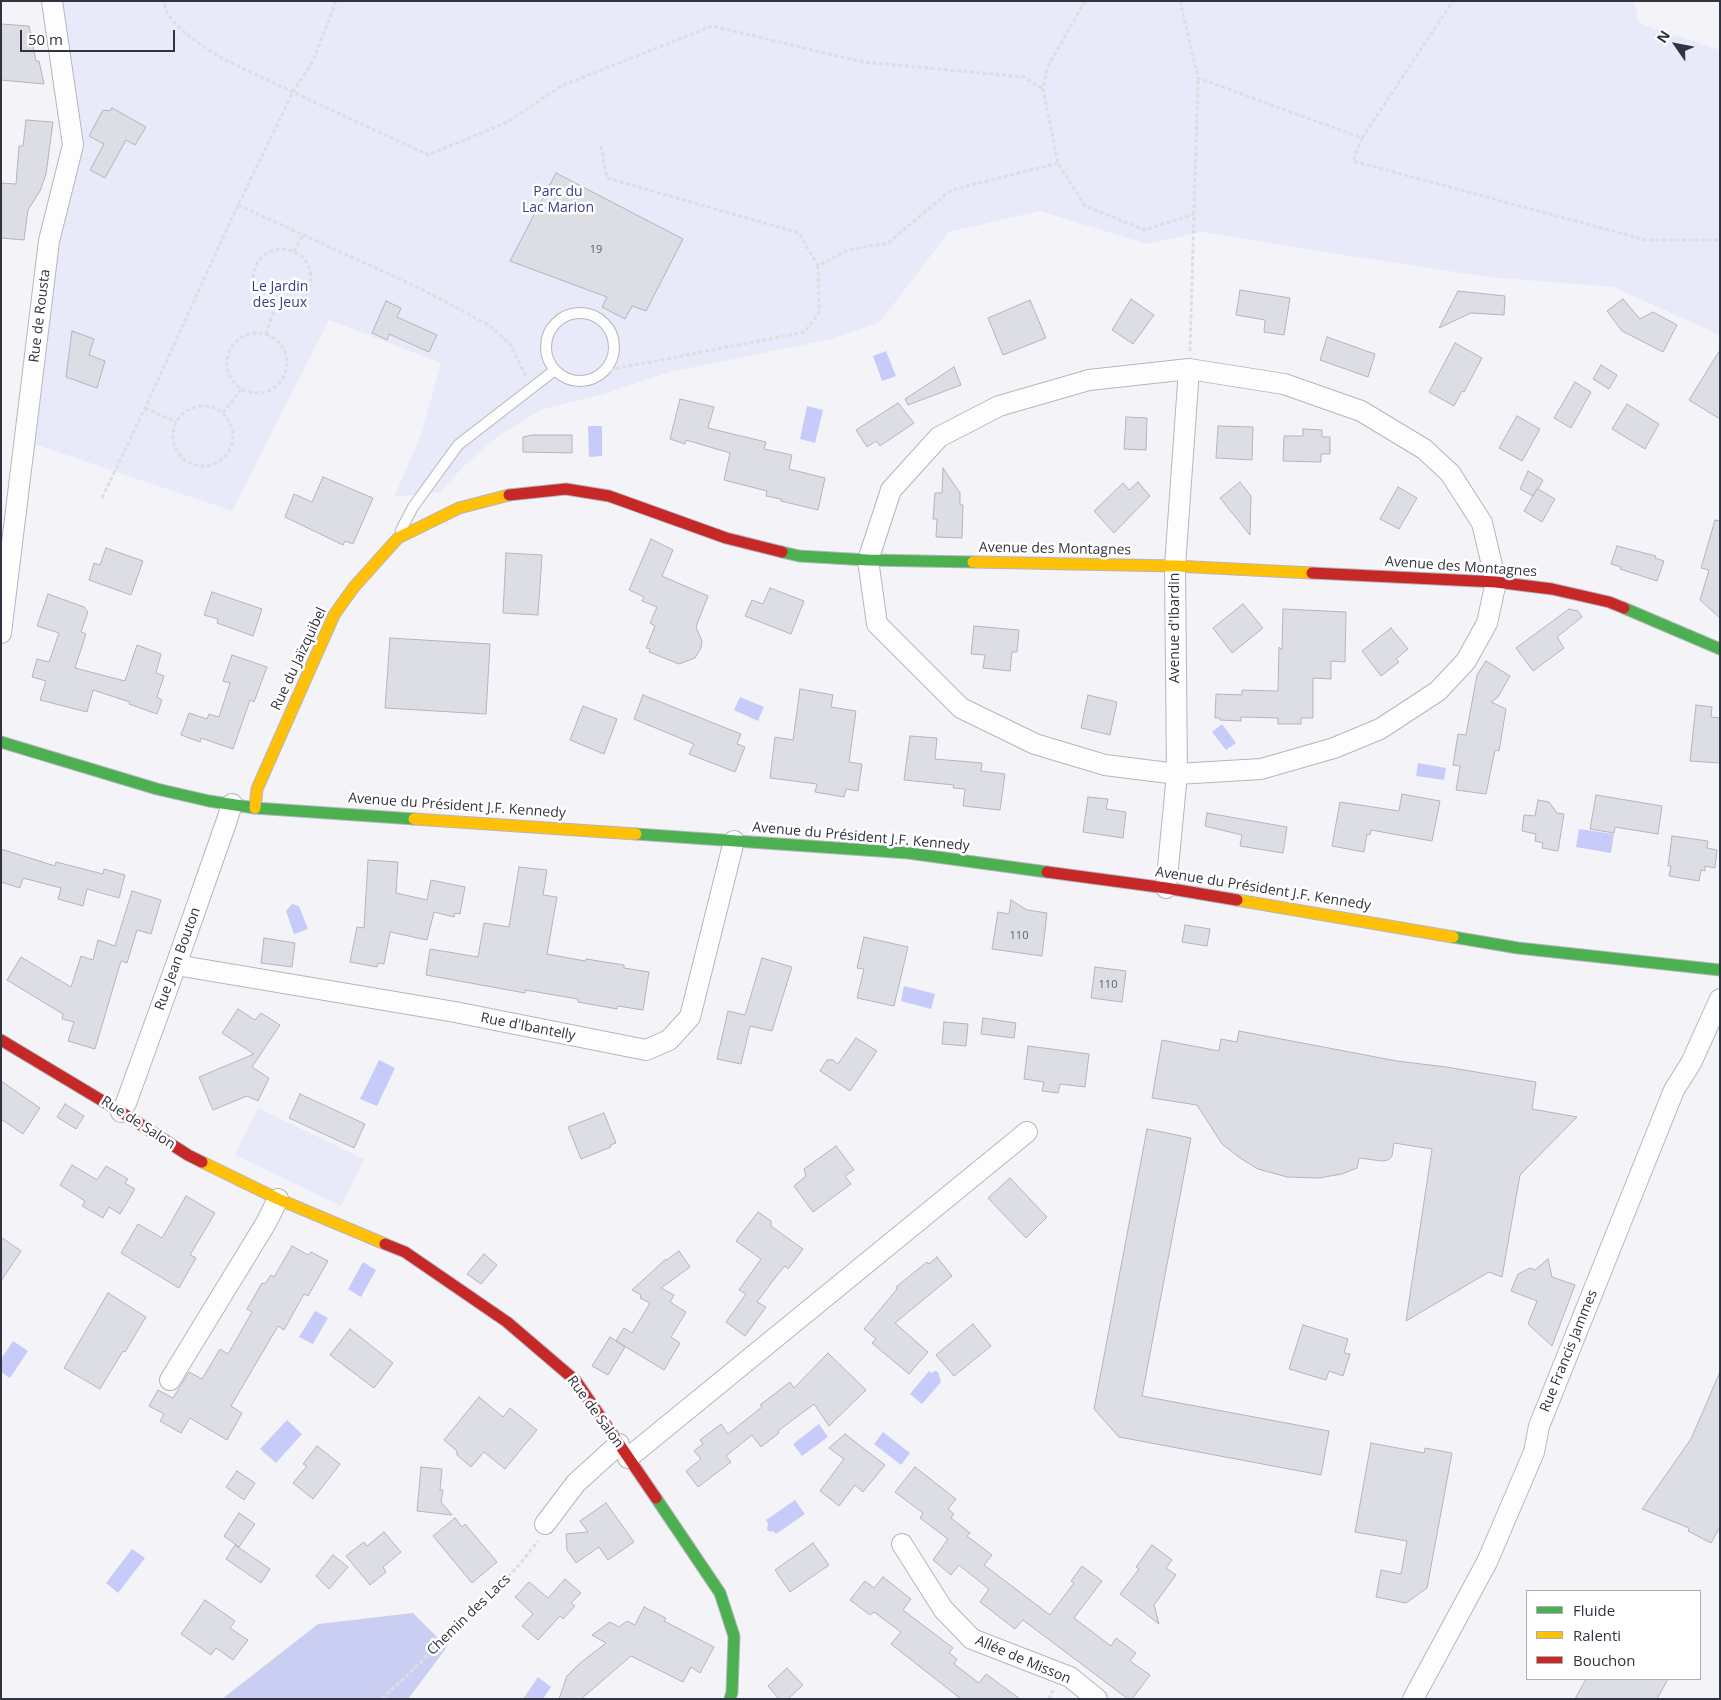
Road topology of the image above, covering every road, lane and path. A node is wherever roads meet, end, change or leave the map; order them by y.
1 (52, 1) edge
2 (163, 1) edge
3 (336, 1) edge
4 (1085, 1) edge
5 (1180, 1) edge
6 (1453, 1) edge
7 (1198, 78) junction
8 (1043, 89) junction
9 (293, 92) junction
10 (1362, 138) junction
11 (602, 146) dead end
12 (1058, 163) junction
13 (238, 205) junction
14 (1194, 214) junction
15 (303, 234) junction
16 (1720, 240) edge
17 (294, 251) junction
18 (818, 266) junction
19 (275, 307) junction
20 (266, 334) junction
21 (1189, 369) junction
22 (555, 370) junction
23 (603, 371) junction
24 (533, 388) junction
25 (241, 390) junction
26 (145, 408) junction
27 (223, 413) junction
28 (176, 422) junction
29 (102, 498) dead end
30 (398, 538) junction
31 (868, 560) junction
32 (1175, 566) junction
33 (1496, 582) junction
34 (1, 633) edge
35 (1720, 650) edge
36 (1, 742) edge
37 (1176, 774) junction
38 (232, 804) junction
39 (255, 808) junction
40 (734, 841) junction
41 (1166, 888) junction
42 (176, 965) junction
43 (1720, 970) edge
44 (1720, 999) edge
45 (1, 1040) edge
46 (121, 1112) junction
47 (1027, 1132) dead end
48 (278, 1199) junction
49 (170, 1380) dead end
50 (624, 1451) junction
51 (545, 1524) joint
52 (902, 1544) dead end
53 (1414, 1698) edge
54 (382, 1699) edge
55 (730, 1699) edge
56 (1097, 1699) edge

1 - 34 street, Rue de Rousta
2 - 9 path
3 - 9 path
4 - 8 path
5 - 7 path
6 - 10 path
7 - 10 path
7 - 14 path
8 - 9 path
8 - 12 path
9 - 13 path
10 - 16 path
11 - 18 path
12 - 14 path
12 - 18 path
13 - 15 path
13 - 26 path
14 - 21 path
15 - 17 path
15 - 24 path
17 - 19 path
17 - 19 path
18 - 23 path
19 - 20 path
20 - 25 path
20 - 25 path
21 - 31 street
21 - 32 street, Avenue d'Ibardin
21 - 33 street
22 - 23 lane
22 - 23 lane
22 - 24 lane
24 - 30 lane
25 - 27 path
26 - 28 path
26 - 29 path
27 - 28 path
27 - 28 path
30 - 31 street, Avenue des Montagnes
30 - 39 street, Rue du Jaïzquibel
31 - 32 street, Avenue des Montagnes
31 - 37 street
32 - 33 street, Avenue des Montagnes
32 - 37 street, Avenue d'Ibardin
33 - 35 street, Avenue des Montagnes
33 - 37 street
36 - 38 street, Avenue du Président J.F. Kennedy
37 - 41 street, Avenue d'Ibardin
38 - 39 street, Avenue du Président J.F. Kennedy
38 - 42 street, Rue Jean Bouton
39 - 40 street, Avenue du Président J.F. Kennedy
40 - 41 street, Avenue du Président J.F. Kennedy
40 - 42 street, Rue d'Ibantelly
41 - 43 street, Avenue du Président J.F. Kennedy
42 - 46 street, Rue Jean Bouton
44 - 53 street, Rue Francis Jammes
45 - 46 street, Rue de Salon
46 - 48 street, Rue de Salon
47 - 50 street
48 - 49 street
48 - 50 street, Rue de Salon
50 - 51 street
50 - 55 street, Rue de Salon
51 - 54 path, Chemin des Lacs
52 - 56 street, Allée de Misson

